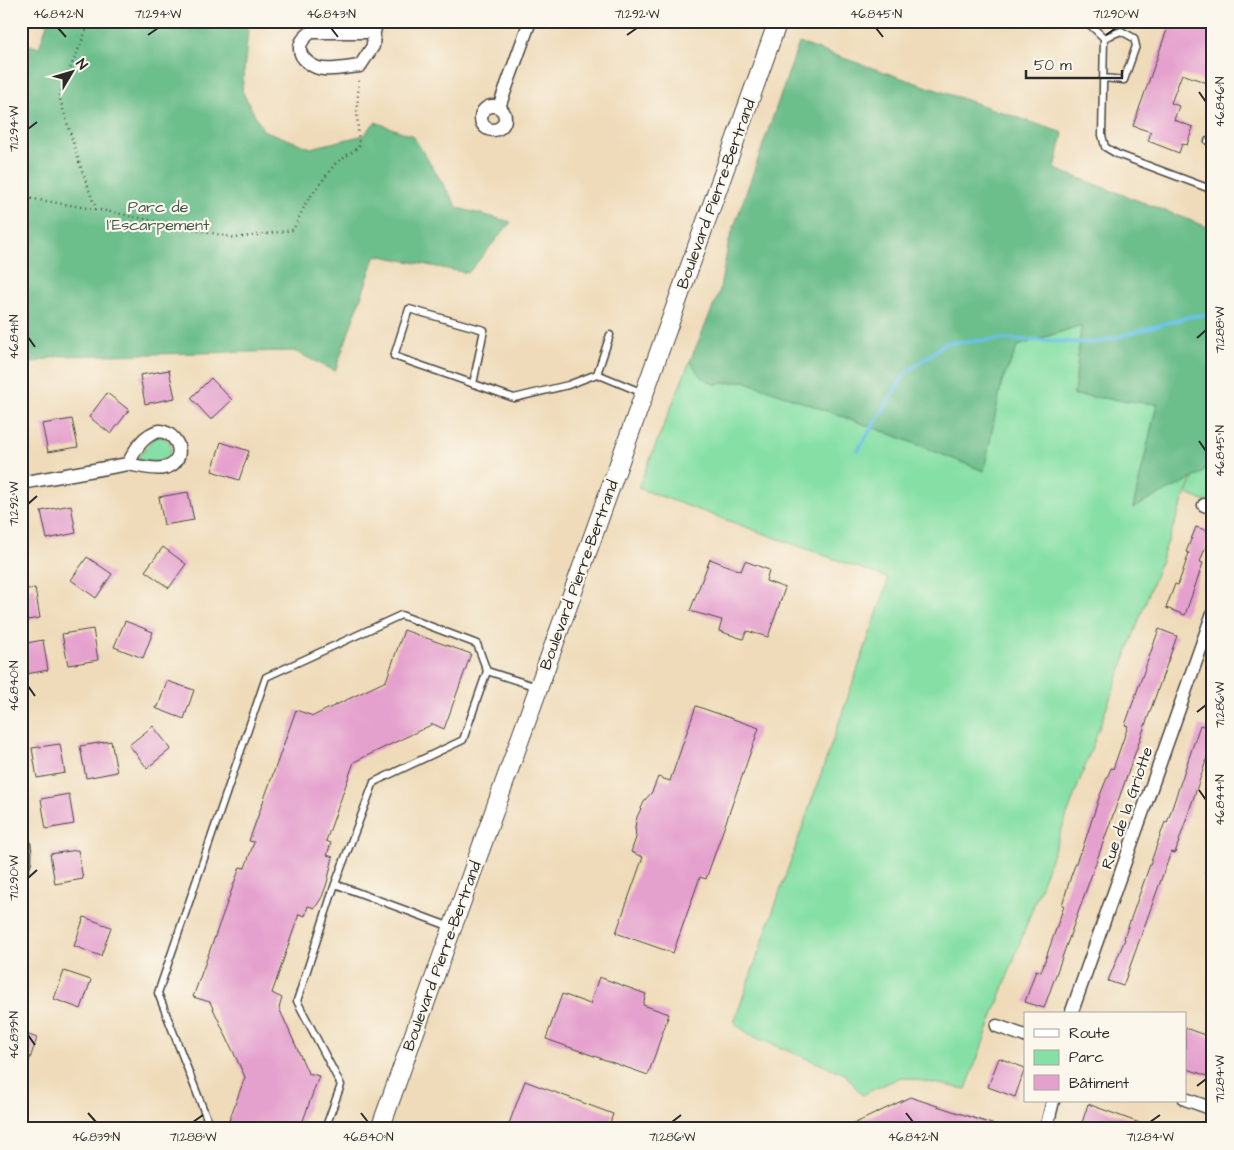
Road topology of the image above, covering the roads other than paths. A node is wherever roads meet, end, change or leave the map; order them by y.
1 (530, 21) edge
2 (778, 21) edge
3 (1086, 21) edge
4 (375, 27) edge
5 (1104, 38) junction
6 (1104, 78) junction
7 (499, 107) dead end
8 (1213, 190) edge
9 (610, 335) dead end
10 (597, 374) junction
11 (473, 384) junction
12 (644, 394) junction
13 (128, 464) dead end
14 (21, 483) edge
15 (1213, 613) edge
16 (487, 671) junction
17 (538, 688) junction
18 (21, 831) edge
19 (21, 871) edge
20 (335, 884) junction
21 (452, 927) junction
22 (1073, 1012) edge
23 (997, 1026) dead end
24 (1024, 1036) edge
25 (1186, 1098) edge
26 (1053, 1102) edge
27 (1213, 1109) edge
28 (211, 1129) edge
29 (325, 1129) edge
30 (380, 1129) edge
31 (1046, 1129) edge

1 - 7 street
2 - 12 main road, Boulevard Pierre-Bertrand
3 - 5 lane
4 - 4 street
5 - 6 lane
5 - 6 lane
6 - 8 lane
9 - 10 lane
10 - 11 lane
10 - 12 lane
11 - 11 lane
12 - 17 main road, Boulevard Pierre-Bertrand
13 - 14 street
15 - 22 street, Rue de la Griotte
16 - 17 lane
16 - 20 lane
16 - 28 lane
17 - 21 main road, Boulevard Pierre-Bertrand
18 - 19 street
20 - 21 lane
20 - 29 lane
21 - 30 main road, Boulevard Pierre-Bertrand
23 - 24 street
25 - 27 street
26 - 31 street

